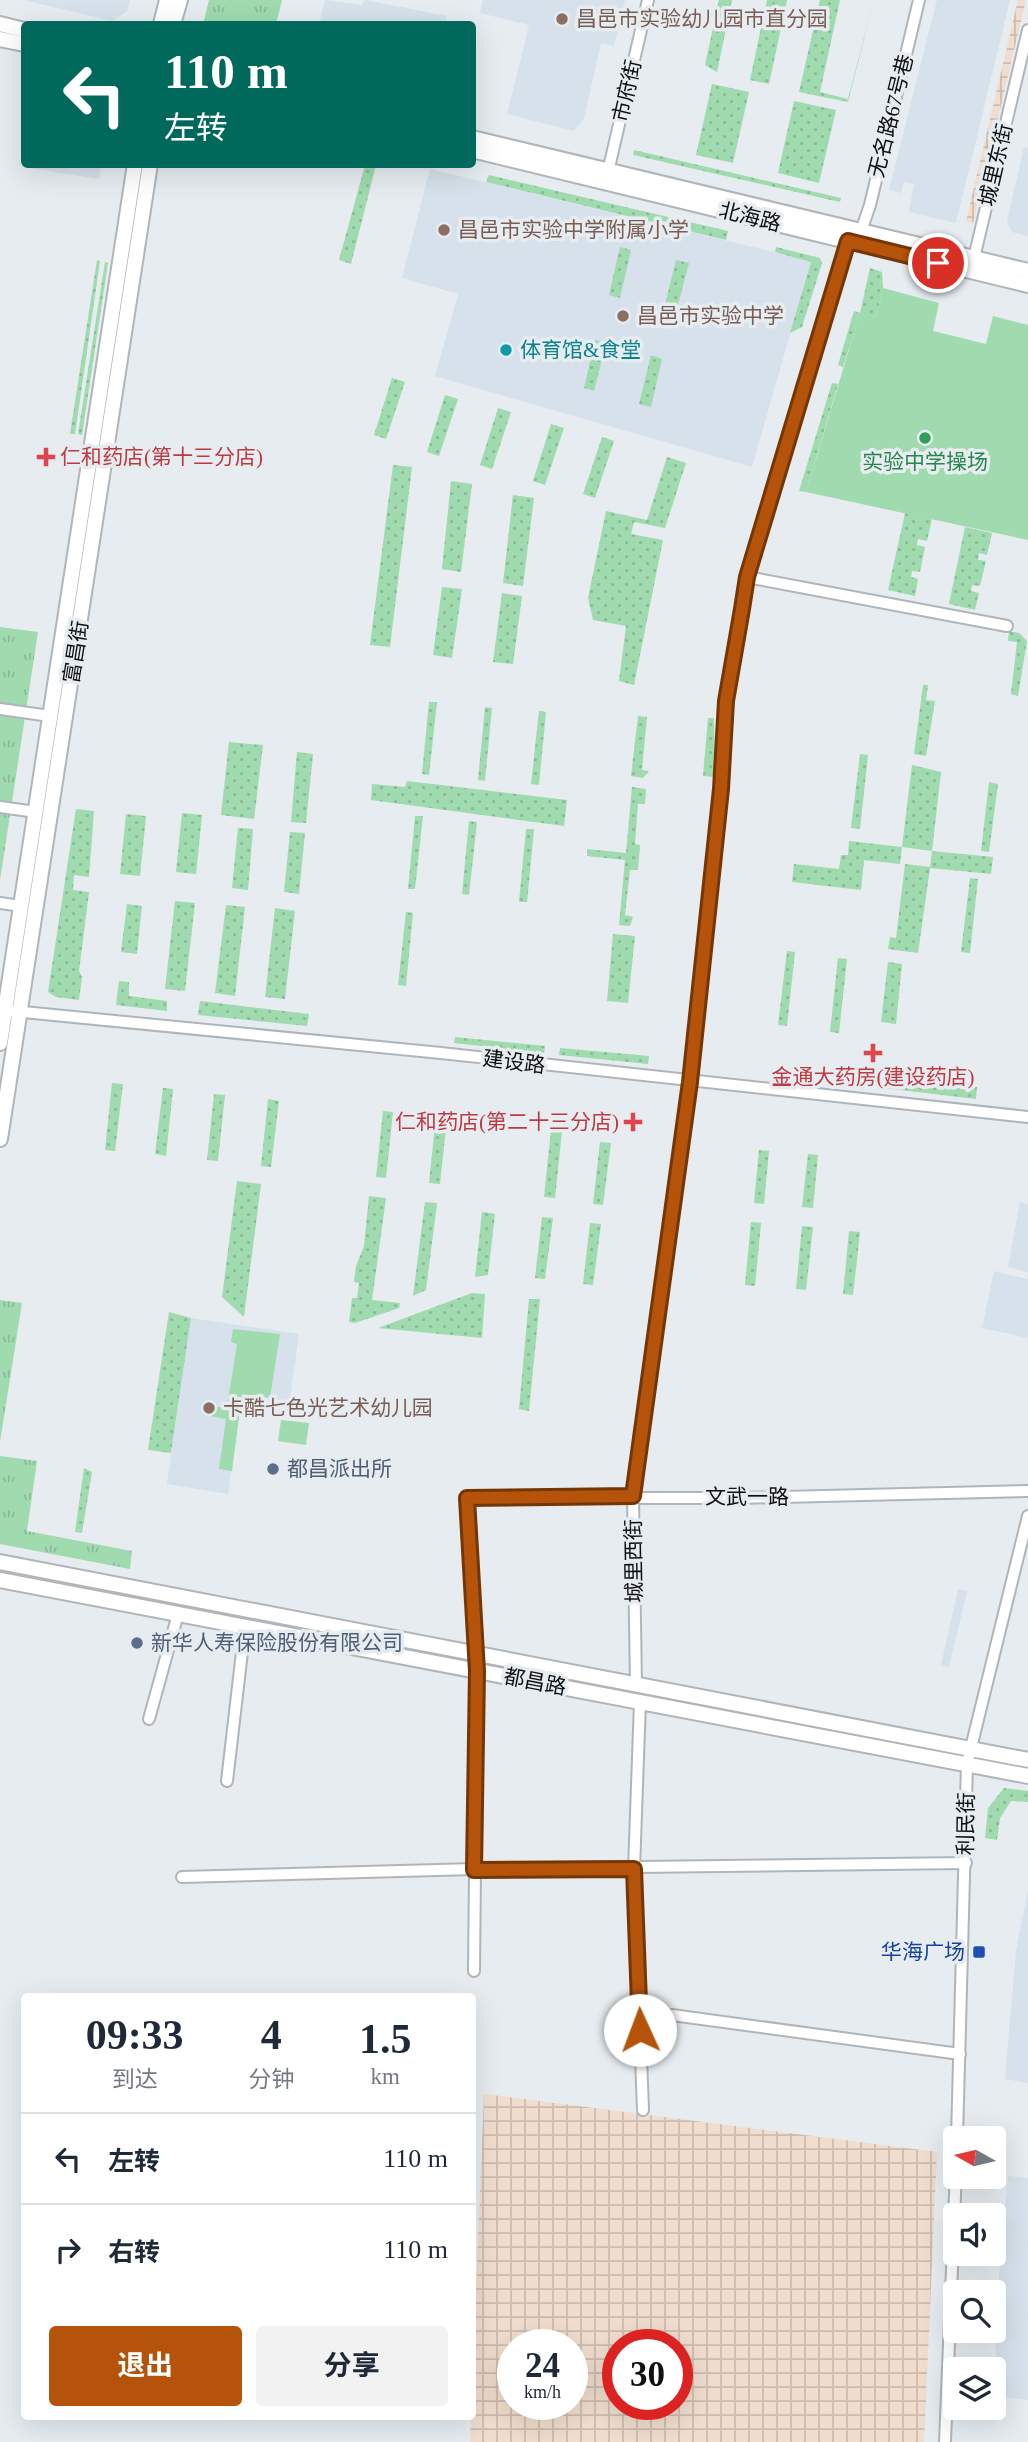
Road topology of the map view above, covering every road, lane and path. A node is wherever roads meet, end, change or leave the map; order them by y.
1 (167, 0) edge
2 (180, 0) edge
3 (648, 0) edge
4 (919, 0) edge
5 (163, 21) edge
6 (174, 21) edge
7 (0, 24) edge
8 (21, 29) edge
9 (1028, 30) edge
10 (0, 39) edge
11 (21, 43) edge
12 (476, 139) edge
13 (476, 151) edge
14 (134, 168) edge
15 (149, 168) edge
16 (607, 176) junction
17 (861, 231) junction
18 (848, 241) junction
19 (974, 258) junction
20 (1028, 271) edge
21 (1028, 285) edge
22 (747, 577) junction
23 (1007, 626) dead end
24 (0, 709) edge
25 (50, 716) junction
26 (0, 807) edge
27 (36, 812) junction
28 (0, 903) edge
29 (21, 906) junction
30 (8, 1010) edge
31 (0, 1043) edge
32 (690, 1082) junction
33 (1028, 1118) edge
34 (0, 1139) edge
35 (1028, 1491) edge
36 (633, 1496) junction
37 (1028, 1517) edge
38 (0, 1562) edge
39 (0, 1580) edge
40 (178, 1614) junction
41 (245, 1626) junction
42 (475, 1654) junction
43 (477, 1671) junction
44 (636, 1685) junction
45 (640, 1702) junction
46 (149, 1719) dead end
47 (969, 1757) junction
48 (1028, 1760) edge
49 (1028, 1776) edge
50 (227, 1781) dead end
51 (965, 1863) junction
52 (634, 1869) junction
53 (474, 1870) junction
54 (182, 1877) dead end
55 (474, 1971) dead end
56 (672, 2015) dead end
57 (960, 2054) junction
58 (643, 2110) dead end
59 (957, 2126) edge
60 (955, 2189) edge
61 (945, 2442) edge

1 - 5 main road
2 - 6 main road
3 - 16 street, 市府街
4 - 17 street, 无名路67号巷
7 - 8 main road
9 - 19 street, 城里东街
10 - 11 main road
12 - 16 main road, 北海路
13 - 16 main road, 北海路
14 - 25 main road, 富昌街
15 - 30 main road, 富昌街
16 - 17 main road, 北海路
16 - 18 main road, 北海路
17 - 19 main road, 北海路
18 - 21 main road, 北海路
18 - 22 street, 城里西街
19 - 20 main road, 北海路
22 - 23 street
22 - 32 street, 城里西街
24 - 25 street
25 - 27 main road, 富昌街
26 - 27 street
27 - 29 main road, 富昌街
28 - 29 street
29 - 30 main road, 富昌街
30 - 31 main road, 富昌街
30 - 32 street, 建设路
30 - 34 main road, 富昌街
32 - 33 street, 建设路
32 - 36 street, 城里西街
35 - 36 street, 文武一路
36 - 42 street, 文武一路
36 - 44 street, 城里西街
37 - 47 street, 利民街
38 - 42 main road
39 - 40 main road, 都昌路
40 - 41 main road, 都昌路
40 - 46 street
41 - 43 main road, 都昌路
41 - 50 street
42 - 43 street
42 - 44 main road
43 - 45 main road, 都昌路
43 - 53 street
44 - 47 main road
45 - 47 main road, 都昌路
45 - 52 street
47 - 48 main road, 都昌路
47 - 49 main road, 都昌路
47 - 51 street, 利民街
51 - 52 street
51 - 57 street, 利民街
52 - 53 street
52 - 58 street
53 - 54 street
53 - 55 street
56 - 57 street
57 - 59 street, 利民街
60 - 61 street

